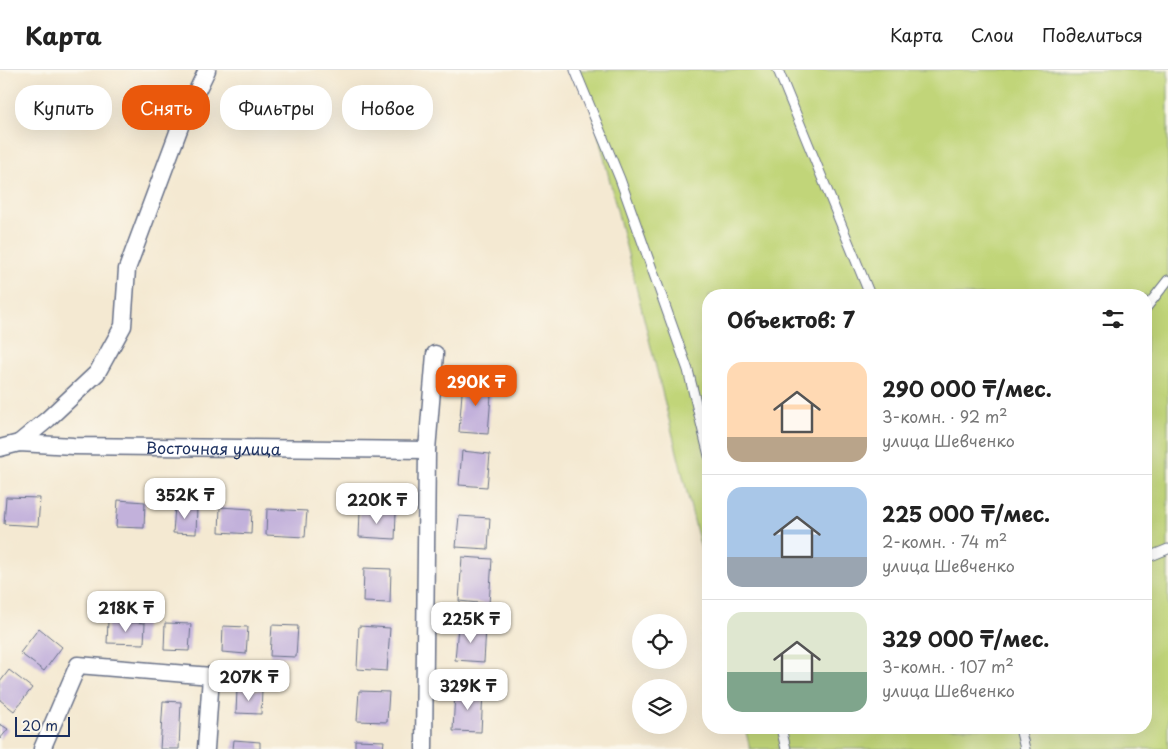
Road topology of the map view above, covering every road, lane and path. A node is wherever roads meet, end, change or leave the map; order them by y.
1 (207, 70) edge
2 (575, 70) edge
3 (778, 70) edge
4 (1168, 280) edge
5 (868, 289) edge
6 (1152, 300) edge
7 (435, 354) dead end
8 (702, 427) edge
9 (19, 443) junction
10 (0, 448) edge
11 (428, 450) junction
12 (1168, 549) edge
13 (1152, 556) edge
14 (782, 734) edge
15 (1021, 734) edge
16 (42, 749) edge
17 (206, 749) edge
18 (424, 749) edge
19 (786, 749) edge
20 (1025, 749) edge

1 - 9 street
2 - 8 lane
3 - 5 lane
4 - 6 lane
7 - 11 street
9 - 10 street, Восточная улица
9 - 11 street, Восточная улица
11 - 18 street
12 - 13 lane
14 - 19 lane
15 - 20 lane
16 - 17 street

